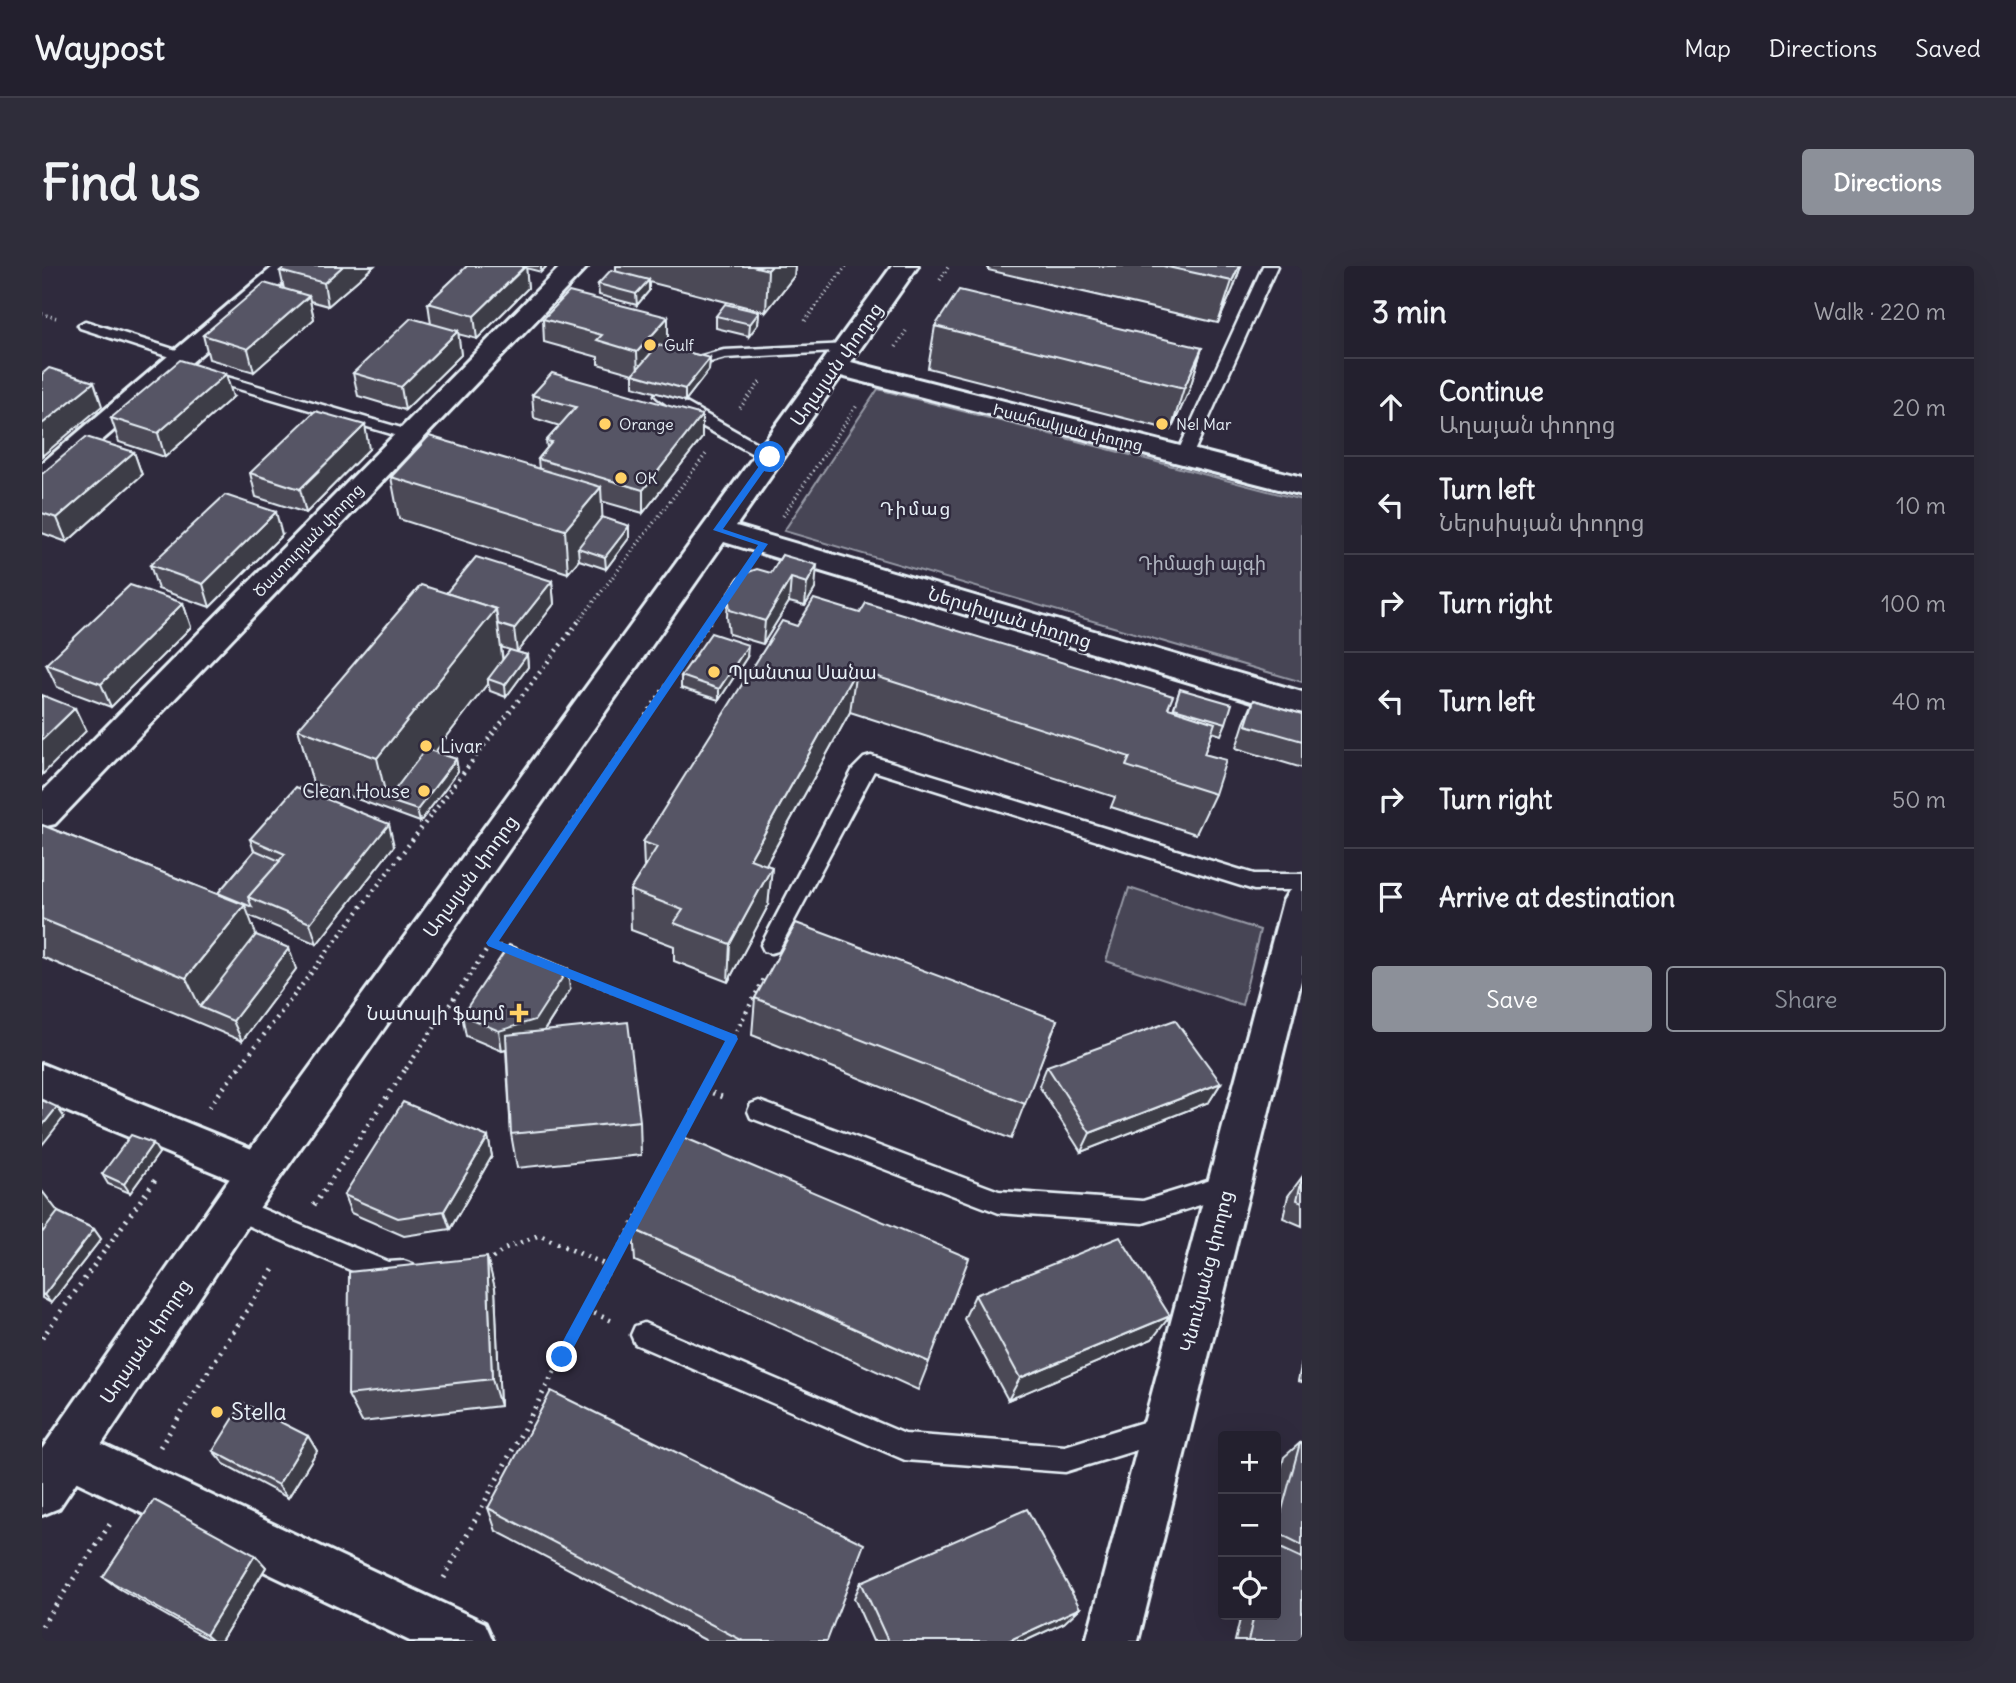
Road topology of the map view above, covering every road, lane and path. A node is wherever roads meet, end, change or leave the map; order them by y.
1 (289, 266) edge
2 (575, 266) edge
3 (846, 266) edge
4 (905, 266) edge
5 (949, 266) edge
6 (1270, 266) edge
7 (934, 288) dead end
8 (913, 322) dead end
9 (85, 325) dead end
10 (785, 349) junction
11 (841, 357) junction
12 (179, 362) junction
13 (688, 364) edge
14 (876, 377) junction
15 (663, 395) edge
16 (722, 432) junction
17 (410, 435) junction
18 (1184, 456) junction
19 (770, 457) junction
20 (42, 478) edge
21 (1302, 486) edge
22 (717, 530) junction
23 (763, 544) junction
24 (1302, 704) edge
25 (42, 814) edge
26 (1302, 882) edge
27 (1302, 901) edge
28 (492, 943) junction
29 (771, 945) dead end
30 (518, 953) edge
31 (556, 969) edge
32 (765, 978) edge
33 (732, 1039) junction
34 (42, 1082) edge
35 (759, 1111) dead end
36 (184, 1140) junction
37 (259, 1172) junction
38 (1227, 1186) junction
39 (234, 1208) junction
40 (296, 1235) junction
41 (486, 1263) joint
42 (610, 1267) junction
43 (644, 1335) dead end
44 (42, 1338) edge
45 (1166, 1428) junction
46 (56, 1472) edge
47 (136, 1484) junction
48 (422, 1619) junction
49 (42, 1626) edge
50 (467, 1641) edge
51 (1112, 1641) edge

1 - 12 main road
2 - 17 main road, Ծատուրյան փողոց
3 - 10 path
4 - 11 main road, Աղայան փողոց
5 - 7 path
6 - 18 lane
8 - 14 path
9 - 12 lane
10 - 11 lane
10 - 13 lane
10 - 16 path
11 - 14 main road, Իսահակյան փողոց
11 - 19 main road, Աղայան փողոց
12 - 17 lane
12 - 20 main road
14 - 18 main road, Իսահակյան փողոց
14 - 23 path
15 - 16 lane
16 - 19 lane
16 - 36 path
17 - 25 main road, Ծատուրյան փողոց
18 - 21 main road, Իսահակյան փողոց
19 - 22 main road, Աղայան փողոց
22 - 23 main road, Ներսիսյան փողոց
22 - 37 main road, Աղայան փողոց
23 - 24 main road, Ներսիսյան փողոց
23 - 28 path
26 - 29 lane
27 - 38 main road, Կնունյանց փողոց
28 - 30 path
28 - 40 path
31 - 33 path
32 - 33 path
33 - 42 path
34 - 36 main road
35 - 38 lane
36 - 37 main road
36 - 44 path
37 - 39 main road, Աղայան փողոց
38 - 45 main road, Կնունյանց փողոց
39 - 40 lane
39 - 46 main road, Աղայան փողոց
40 - 41 lane
40 - 47 path
41 - 42 path
42 - 48 path
43 - 45 lane
45 - 51 main road, Կնունյանց փողոց
46 - 47 main road
47 - 48 main road
47 - 49 path
48 - 50 main road

